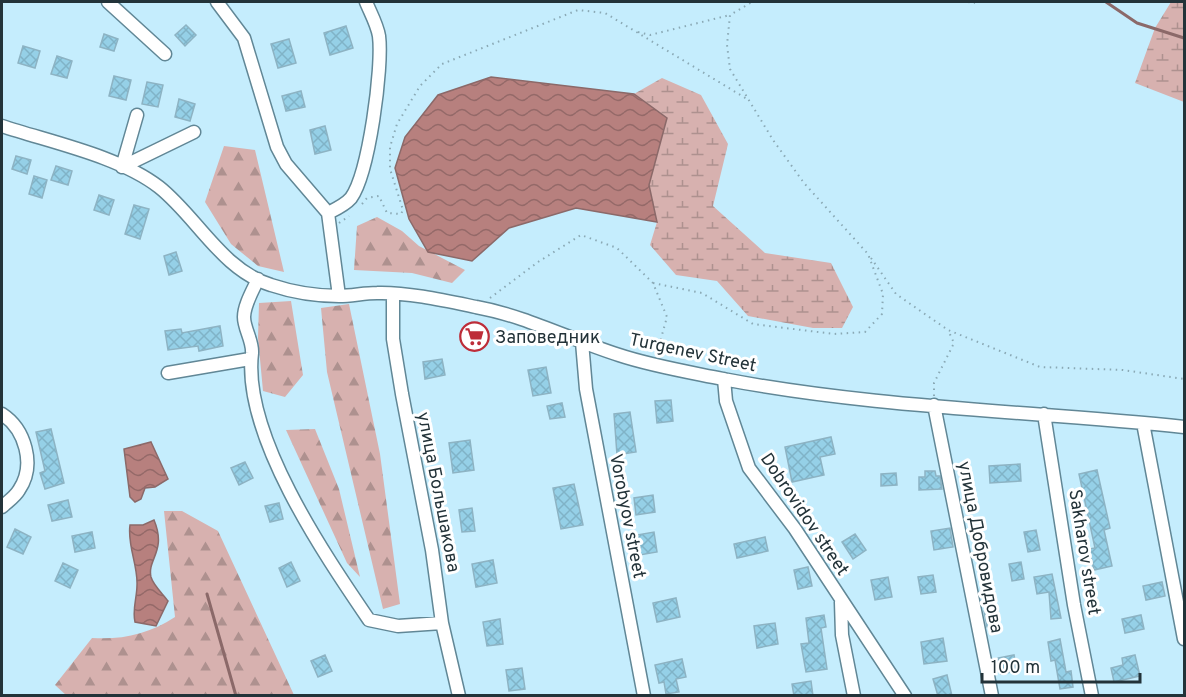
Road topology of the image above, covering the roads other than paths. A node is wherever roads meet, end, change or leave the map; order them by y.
1 (108, 2) edge
2 (217, 2) edge
3 (366, 2) edge
4 (165, 54) dead end
5 (136, 115) dead end
6 (2, 126) edge
7 (194, 132) dead end
8 (122, 167) junction
9 (328, 213) junction
10 (258, 279) junction
11 (393, 294) junction
12 (339, 296) junction
13 (582, 342) junction
14 (250, 359) junction
15 (168, 373) dead end
16 (724, 379) junction
17 (934, 405) junction
18 (2, 414) edge
19 (1044, 414) junction
20 (1143, 423) junction
21 (1185, 427) edge
22 (2, 507) edge
23 (840, 598) junction
24 (442, 623) junction
25 (1185, 639) edge
26 (459, 696) edge
27 (644, 696) edge
28 (854, 696) edge
29 (905, 696) edge
30 (992, 696) edge
31 (1092, 696) edge

1 - 4 street
2 - 9 street
3 - 9 street
5 - 8 street
6 - 8 street, Turgenev Street
7 - 8 street
8 - 10 street, Turgenev Street
9 - 12 street
10 - 12 street, Turgenev Street
10 - 14 street
11 - 12 street, Turgenev Street
11 - 13 street, Turgenev Street
11 - 24 street, улица Большакова
13 - 16 street, Turgenev Street
13 - 27 street, Vorobyov street
14 - 15 street
14 - 24 street
16 - 17 street, Turgenev Street
16 - 23 street, Dobrovidov street
17 - 19 street, Turgenev Street
17 - 30 street, улица Добровидова
18 - 22 street
19 - 20 street, Turgenev Street
19 - 31 street, Sakharov street
20 - 21 street, Turgenev Street
20 - 25 street
23 - 28 street, Dobrovidov street
23 - 29 street, Dobrovidov street
24 - 26 street, улица Большакова

